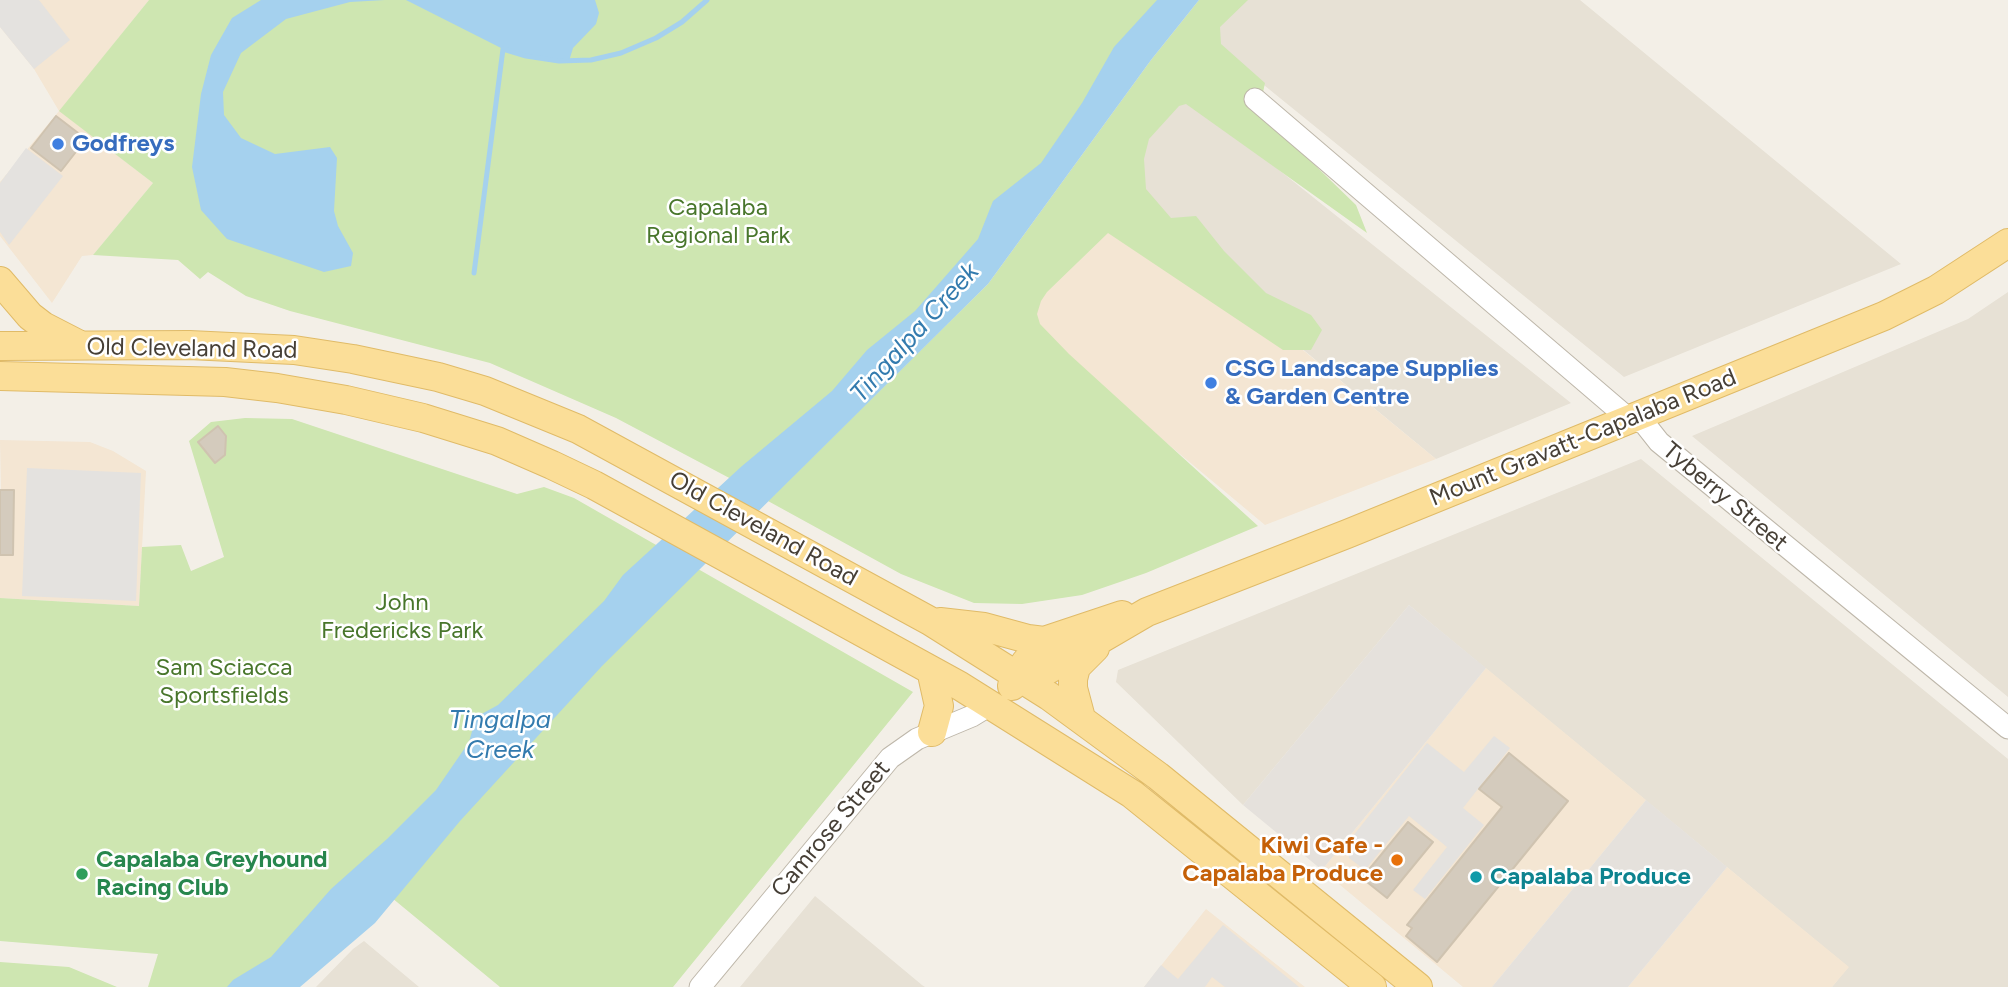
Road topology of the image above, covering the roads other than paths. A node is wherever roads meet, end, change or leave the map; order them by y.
1 (1255, 99) dead end
2 (2008, 243) edge
3 (0, 281) edge
4 (0, 346) edge
5 (83, 347) junction
6 (0, 376) edge
7 (1629, 419) junction
8 (1147, 612) junction
9 (930, 621) junction
10 (1107, 636) junction
11 (1044, 640) junction
12 (931, 670) junction
13 (1022, 678) junction
14 (990, 705) junction
15 (1081, 718) junction
16 (2008, 729) edge
17 (932, 732) junction
18 (700, 987) edge
19 (1373, 987) edge
20 (1418, 987) edge

1 - 7 street, Tyberry Street
2 - 7 main road, Mount Gravatt-Capalaba Road
3 - 5 main road
4 - 5 main road, Old Cleveland Road
5 - 9 main road, Old Cleveland Road
6 - 12 main road, Old Cleveland Road
7 - 8 main road, Mount Gravatt-Capalaba Road
7 - 16 street, Tyberry Street
8 - 10 main road, Mount Gravatt-Capalaba Road
8 - 11 main road, Mount Gravatt-Capalaba Road
9 - 11 main road
9 - 13 main road, Old Cleveland Road
10 - 13 main road, Mount Gravatt-Capalaba Road
10 - 15 main road
11 - 13 main road, Mount Gravatt-Capalaba Road
12 - 14 main road, Old Cleveland Road
12 - 17 main road
13 - 14 main road, Mount Gravatt-Capalaba Road
13 - 15 main road, Old Cleveland Road
14 - 17 street, Camrose Street
14 - 19 main road, Old Cleveland Road
15 - 20 main road, Old Cleveland Road
17 - 18 street, Camrose Street

